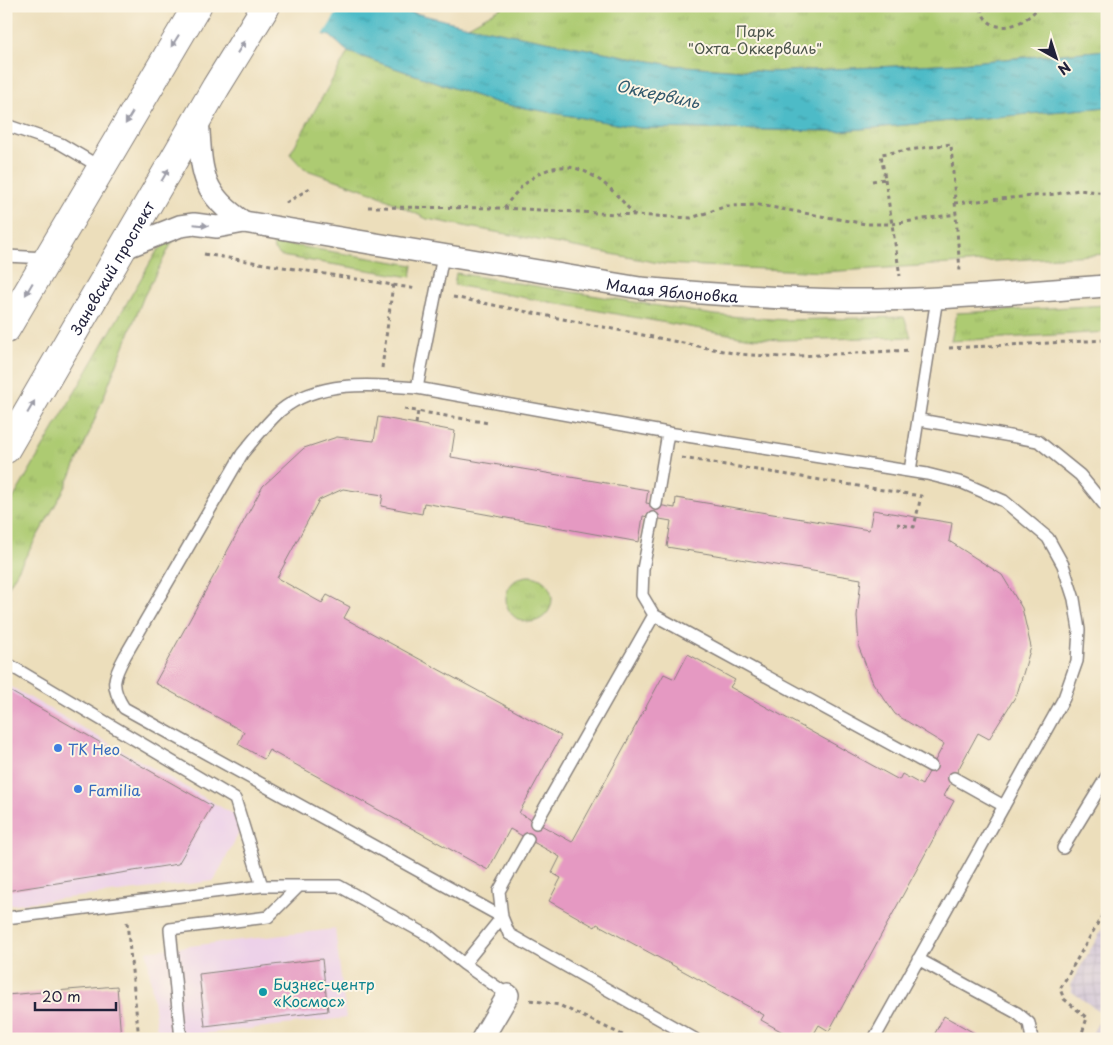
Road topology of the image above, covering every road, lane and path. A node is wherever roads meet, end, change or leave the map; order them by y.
1 (196, 6) edge
2 (266, 6) edge
3 (1001, 6) edge
4 (1038, 6) edge
5 (980, 7) edge
6 (198, 118) junction
7 (6, 125) edge
8 (100, 167) junction
9 (885, 179) junction
10 (872, 181) dead end
11 (310, 188) dead end
12 (1107, 193) edge
13 (286, 203) dead end
14 (954, 203) junction
15 (368, 207) dead end
16 (504, 208) junction
17 (956, 214) junction
18 (634, 215) junction
19 (244, 222) junction
20 (892, 224) junction
21 (122, 249) junction
22 (204, 254) dead end
23 (6, 256) edge
24 (442, 256) junction
25 (47, 258) junction
26 (960, 274) dead end
27 (900, 276) dead end
28 (393, 284) junction
29 (1107, 286) edge
30 (435, 293) junction
31 (937, 298) junction
32 (388, 326) dead end
33 (6, 329) edge
34 (1107, 340) edge
35 (930, 349) junction
36 (416, 388) junction
37 (418, 411) dead end
38 (920, 420) junction
39 (416, 424) dead end
40 (668, 432) junction
41 (6, 449) edge
42 (910, 471) junction
43 (656, 504) dead end
44 (1107, 508) edge
45 (917, 517) dead end
46 (654, 518) dead end
47 (897, 524) dead end
48 (654, 615) junction
49 (6, 664) edge
50 (932, 766) dead end
51 (1107, 776) edge
52 (954, 778) dead end
53 (1004, 806) junction
54 (536, 823) dead end
55 (528, 839) dead end
56 (1063, 848) dead end
57 (262, 886) junction
58 (299, 886) junction
59 (125, 904) junction
60 (1107, 907) edge
61 (502, 917) junction
62 (6, 918) edge
63 (918, 959) junction
64 (464, 964) junction
65 (508, 995) junction
66 (139, 1039) edge
67 (181, 1039) edge
68 (482, 1039) edge
69 (631, 1039) edge
70 (695, 1039) edge
71 (874, 1039) edge
72 (1032, 1039) edge
73 (1080, 1039) edge

1 -> 8 main road
6 -> 2 main road, Заневский проспект
3 - 5 path
4 - 5 path
6 - 19 street, Малая Яблоновка
21 -> 6 main road, Заневский проспект
7 - 8 lane
8 - 25 main road
9 - 10 path
9 - 14 path
9 - 20 path
11 - 13 path
12 - 14 path
14 - 17 path
15 - 16 path
16 - 18 path, bridge
16 - 18 path
17 - 20 path, bridge
17 - 26 path
18 - 20 path, bridge
21 -> 19 street, Малая Яблоновка
19 - 24 street, Малая Яблоновка
20 - 27 path
41 -> 21 main road, Заневский проспект
22 - 28 path
23 - 25 lane
24 - 30 lane
24 - 31 street, Малая Яблоновка
25 -> 33 main road
28 - 30 path
28 - 32 path
29 - 31 street, Малая Яблоновка
30 - 35 path
30 - 36 lane
31 - 35 lane
34 - 35 path
35 - 38 lane
36 - 40 lane
36 - 61 lane
37 - 39 path
38 - 42 lane
38 - 44 lane
40 - 42 lane
40 - 43 lane
42 - 53 lane
45 - 47 path
46 - 48 lane
48 - 50 lane
48 - 54 lane
49 - 57 lane
51 - 56 lane
52 - 53 lane
53 - 63 lane
55 - 61 lane
57 - 58 lane
57 - 59 lane
58 - 64 lane
58 - 67 lane
59 - 62 lane
59 - 66 path
60 - 73 path
61 - 64 lane
61 - 70 lane
63 - 71 lane
63 - 72 lane
64 - 65 lane
65 - 68 street
65 - 69 path

